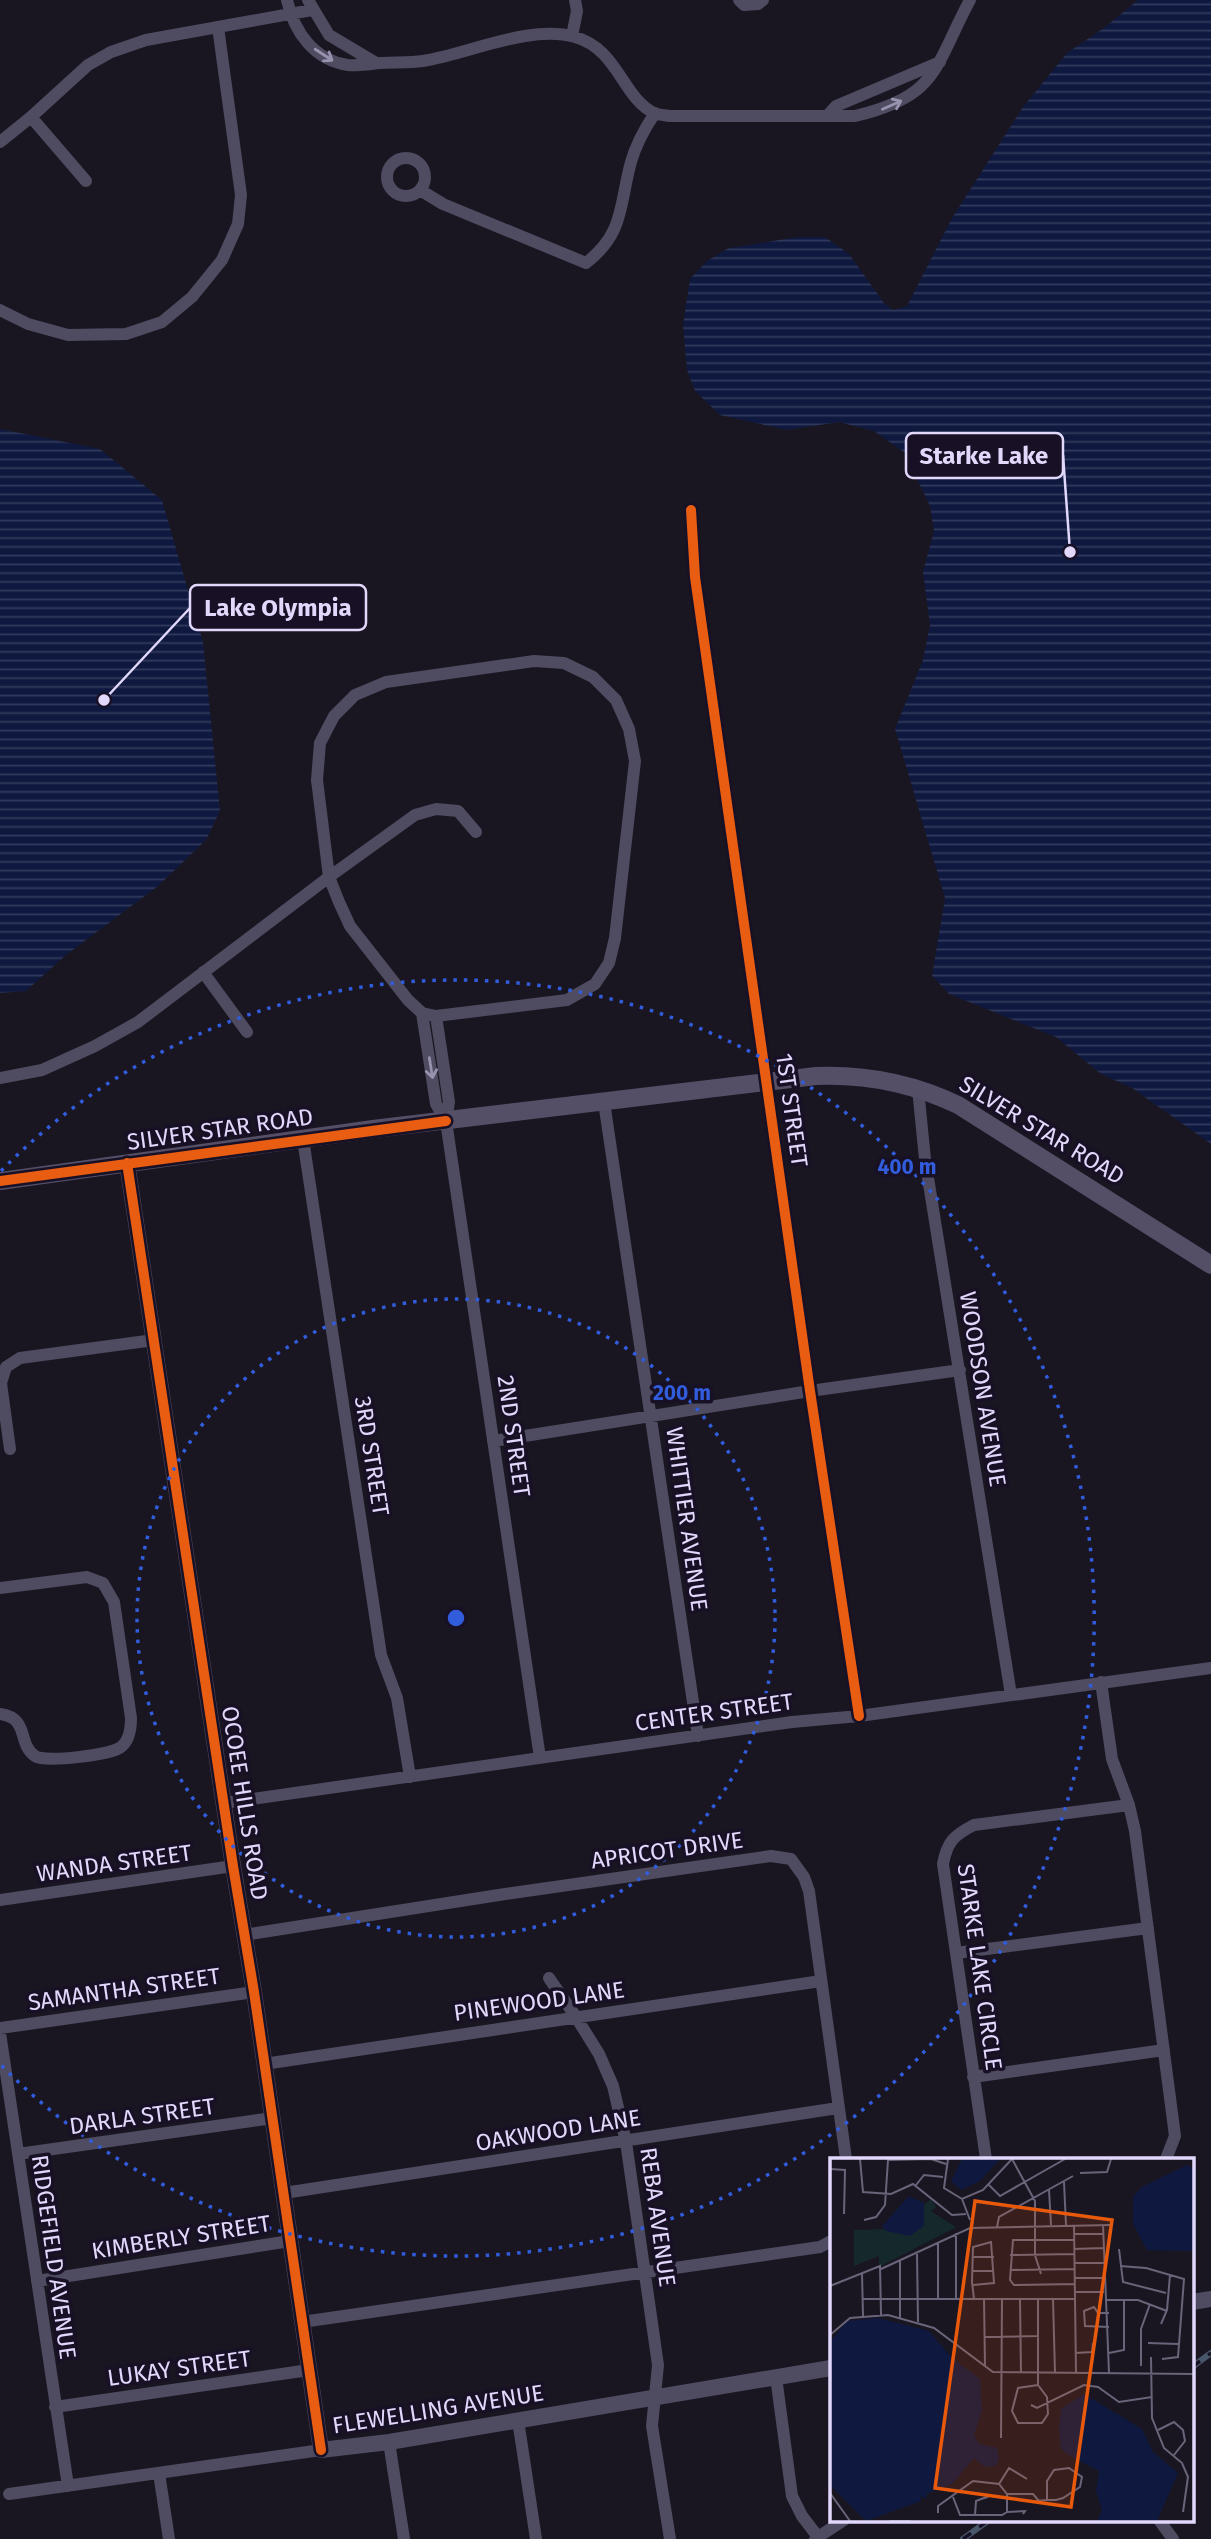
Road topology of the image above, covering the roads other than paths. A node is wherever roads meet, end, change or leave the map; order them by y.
1 (287, 0) edge
2 (575, 0) edge
3 (738, 0) edge
4 (763, 0) edge
5 (970, 0) edge
6 (310, 5) edge
7 (290, 14) junction
8 (218, 27) junction
9 (572, 36) junction
10 (941, 62) junction
11 (376, 63) junction
12 (655, 113) junction
13 (827, 116) junction
14 (31, 117) junction
15 (0, 142) edge
16 (86, 181) dead end
17 (420, 190) dead end
18 (0, 310) edge
19 (691, 510) dead end
20 (476, 832) dead end
21 (329, 877) junction
22 (204, 972) junction
23 (422, 1013) junction
24 (436, 1016) junction
25 (247, 1032) dead end
26 (0, 1078) edge
27 (767, 1082) junction
28 (918, 1089) junction
29 (604, 1101) junction
30 (446, 1121) junction
31 (303, 1139) junction
32 (127, 1163) junction
33 (0, 1181) edge
34 (1211, 1265) edge
35 (154, 1340) junction
36 (960, 1370) junction
37 (810, 1391) junction
38 (650, 1417) junction
39 (493, 1441) junction
40 (10, 1449) dead end
41 (0, 1588) edge
42 (1211, 1668) edge
43 (1101, 1682) junction
44 (1011, 1695) junction
45 (0, 1714) edge
46 (859, 1716) junction
47 (698, 1735) junction
48 (540, 1758) junction
49 (410, 1777) junction
50 (224, 1803) junction
51 (1129, 1805) junction
52 (233, 1866) junction
53 (0, 1900) edge
54 (1148, 1928) junction
55 (244, 1935) junction
56 (956, 1953) junction
57 (549, 1978) dead end
58 (821, 1981) junction
59 (254, 1992) junction
60 (576, 2017) junction
61 (0, 2031) edge
62 (1164, 2050) junction
63 (264, 2064) junction
64 (974, 2077) junction
65 (838, 2108) junction
66 (272, 2119) junction
67 (626, 2141) junction
68 (18, 2154) junction
69 (846, 2158) edge
70 (986, 2158) edge
71 (1166, 2158) edge
72 (284, 2193) junction
73 (290, 2241) junction
74 (830, 2242) edge
75 (645, 2272) junction
76 (37, 2281) junction
77 (302, 2322) junction
78 (830, 2368) edge
79 (309, 2370) junction
80 (776, 2377) junction
81 (655, 2397) junction
82 (55, 2407) junction
83 (519, 2420) junction
84 (389, 2442) junction
85 (321, 2450) junction
86 (159, 2473) junction
87 (68, 2486) junction
88 (9, 2494) dead end
89 (841, 2522) edge
90 (1160, 2522) edge
91 (817, 2538) edge
92 (169, 2539) edge
93 (404, 2539) edge
94 (536, 2539) edge
95 (670, 2539) edge
96 (1173, 2539) edge

1 - 7 street
2 - 9 street
3 - 4 street
5 - 10 street
6 - 7 street
6 - 11 street
7 - 8 street
7 -> 11 street
8 - 14 street
8 - 18 street
9 - 11 street
9 - 12 street
10 - 13 street
13 -> 10 street
12 - 13 street
12 - 17 street
14 - 15 street
14 - 16 street
19 - 27 street, 1ST STREET
20 - 21 street
21 - 22 street
21 - 23 street
21 - 24 street
22 - 25 street
22 - 26 street
23 - 24 street
23 -> 30 street
24 - 30 street
27 - 28 main road, SILVER STAR ROAD
27 - 29 main road, SILVER STAR ROAD
27 - 37 street, 1ST STREET
28 - 34 main road, SILVER STAR ROAD
28 - 36 street, WOODSON AVENUE
29 - 30 main road, SILVER STAR ROAD
29 - 38 street, WHITTIER AVENUE
30 - 31 main road, SILVER STAR ROAD
30 - 39 street, 2ND STREET
31 - 32 main road, SILVER STAR ROAD
31 - 49 street, 3RD STREET
32 - 33 main road, SILVER STAR ROAD
32 - 35 street, OCOEE HILLS ROAD
35 - 40 street
35 - 50 street, OCOEE HILLS ROAD
36 - 37 street
36 - 44 street, WOODSON AVENUE
37 - 38 street
37 - 46 street, 1ST STREET
38 - 39 street
38 - 47 street, WHITTIER AVENUE
39 - 48 street, 2ND STREET
41 - 45 street
42 - 43 street, CENTER STREET
43 - 44 street, CENTER STREET
43 - 51 street
44 - 46 street, CENTER STREET
46 - 47 street, CENTER STREET
47 - 48 street, CENTER STREET
48 - 49 street, CENTER STREET
49 - 50 street, CENTER STREET
50 - 52 street, OCOEE HILLS ROAD
51 - 54 street
51 - 56 street, STARKE LAKE CIRCLE
52 - 53 street, WANDA STREET
52 - 55 street, OCOEE HILLS ROAD
54 - 56 street
54 - 62 street
55 - 58 street, APRICOT DRIVE
55 - 59 street, OCOEE HILLS ROAD
56 - 64 street, STARKE LAKE CIRCLE
57 - 60 street, REBA AVENUE
58 - 60 street, PINEWOOD LANE
58 - 65 street, APRICOT DRIVE
59 - 61 street, SAMANTHA STREET
59 - 63 street, OCOEE HILLS ROAD
60 - 63 street, PINEWOOD LANE
60 - 67 street, REBA AVENUE
61 - 68 street, RIDGEFIELD AVENUE
62 - 64 street
62 - 71 street
63 - 66 street, OCOEE HILLS ROAD
64 - 70 street, STARKE LAKE CIRCLE
65 - 67 street, OAKWOOD LANE
65 - 69 street, APRICOT DRIVE
66 - 68 street, DARLA STREET
66 - 72 street, OCOEE HILLS ROAD
67 - 72 street, OAKWOOD LANE
67 - 75 street, REBA AVENUE
68 - 76 street, RIDGEFIELD AVENUE
72 - 73 street, OCOEE HILLS ROAD
73 - 76 street, KIMBERLY STREET
73 - 77 street, OCOEE HILLS ROAD
74 - 75 street
75 - 77 street
75 - 81 street, REBA AVENUE
76 - 82 street, RIDGEFIELD AVENUE
77 - 79 street, OCOEE HILLS ROAD
78 - 80 street, FLEWELLING AVENUE
79 - 82 street, LUKAY STREET
79 - 85 street, OCOEE HILLS ROAD
80 - 81 street, FLEWELLING AVENUE
80 - 91 street
81 - 83 street, FLEWELLING AVENUE
81 - 95 street, REBA AVENUE
82 - 87 street, RIDGEFIELD AVENUE
83 - 84 street, FLEWELLING AVENUE
83 - 94 street
84 - 85 street, FLEWELLING AVENUE
84 - 93 street
85 - 86 street, FLEWELLING AVENUE
86 - 87 street, FLEWELLING AVENUE
86 - 92 street
87 - 88 street, FLEWELLING AVENUE
89 - 91 street
90 - 96 street

